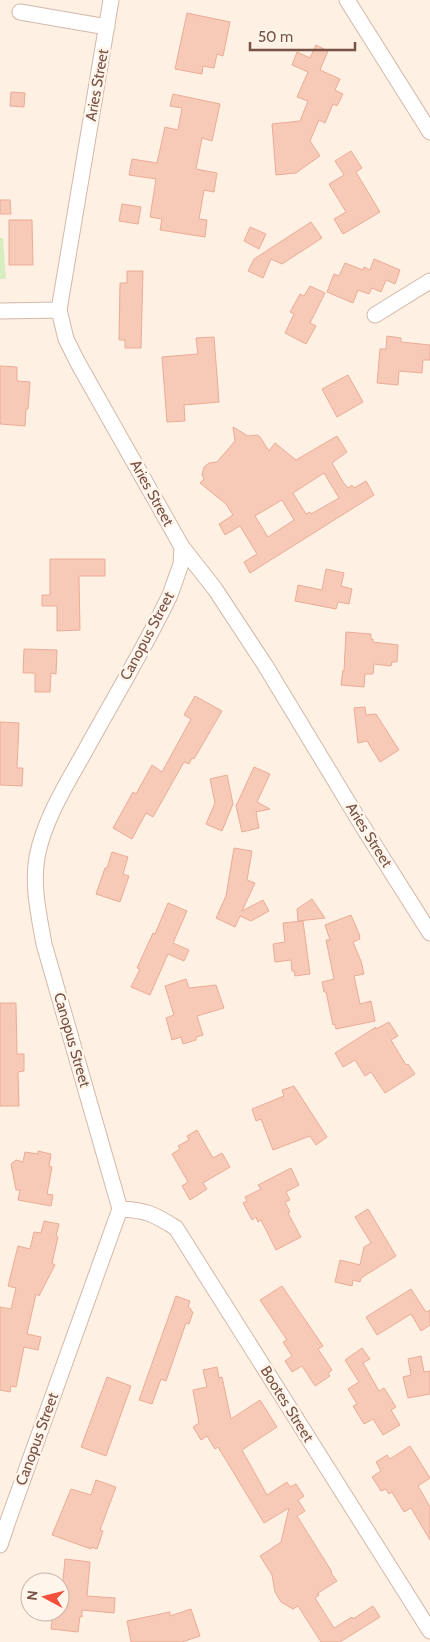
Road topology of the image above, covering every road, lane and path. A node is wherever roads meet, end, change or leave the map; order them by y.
1 (112, 0) edge
2 (348, 0) edge
3 (20, 12) dead end
4 (107, 27) junction
5 (430, 132) edge
6 (430, 280) edge
7 (59, 310) junction
8 (0, 311) edge
9 (375, 315) dead end
10 (182, 546) junction
11 (430, 933) edge
12 (120, 1209) junction
13 (0, 1546) edge
14 (430, 1631) edge

1 - 4 street, Aries Street
2 - 5 street
3 - 4 street
4 - 7 street, Aries Street
6 - 9 street
7 - 8 street
7 - 10 street, Aries Street
10 - 11 street, Aries Street
10 - 12 street, Canopus Street
12 - 13 street, Canopus Street
12 - 14 street, Bootes Street

